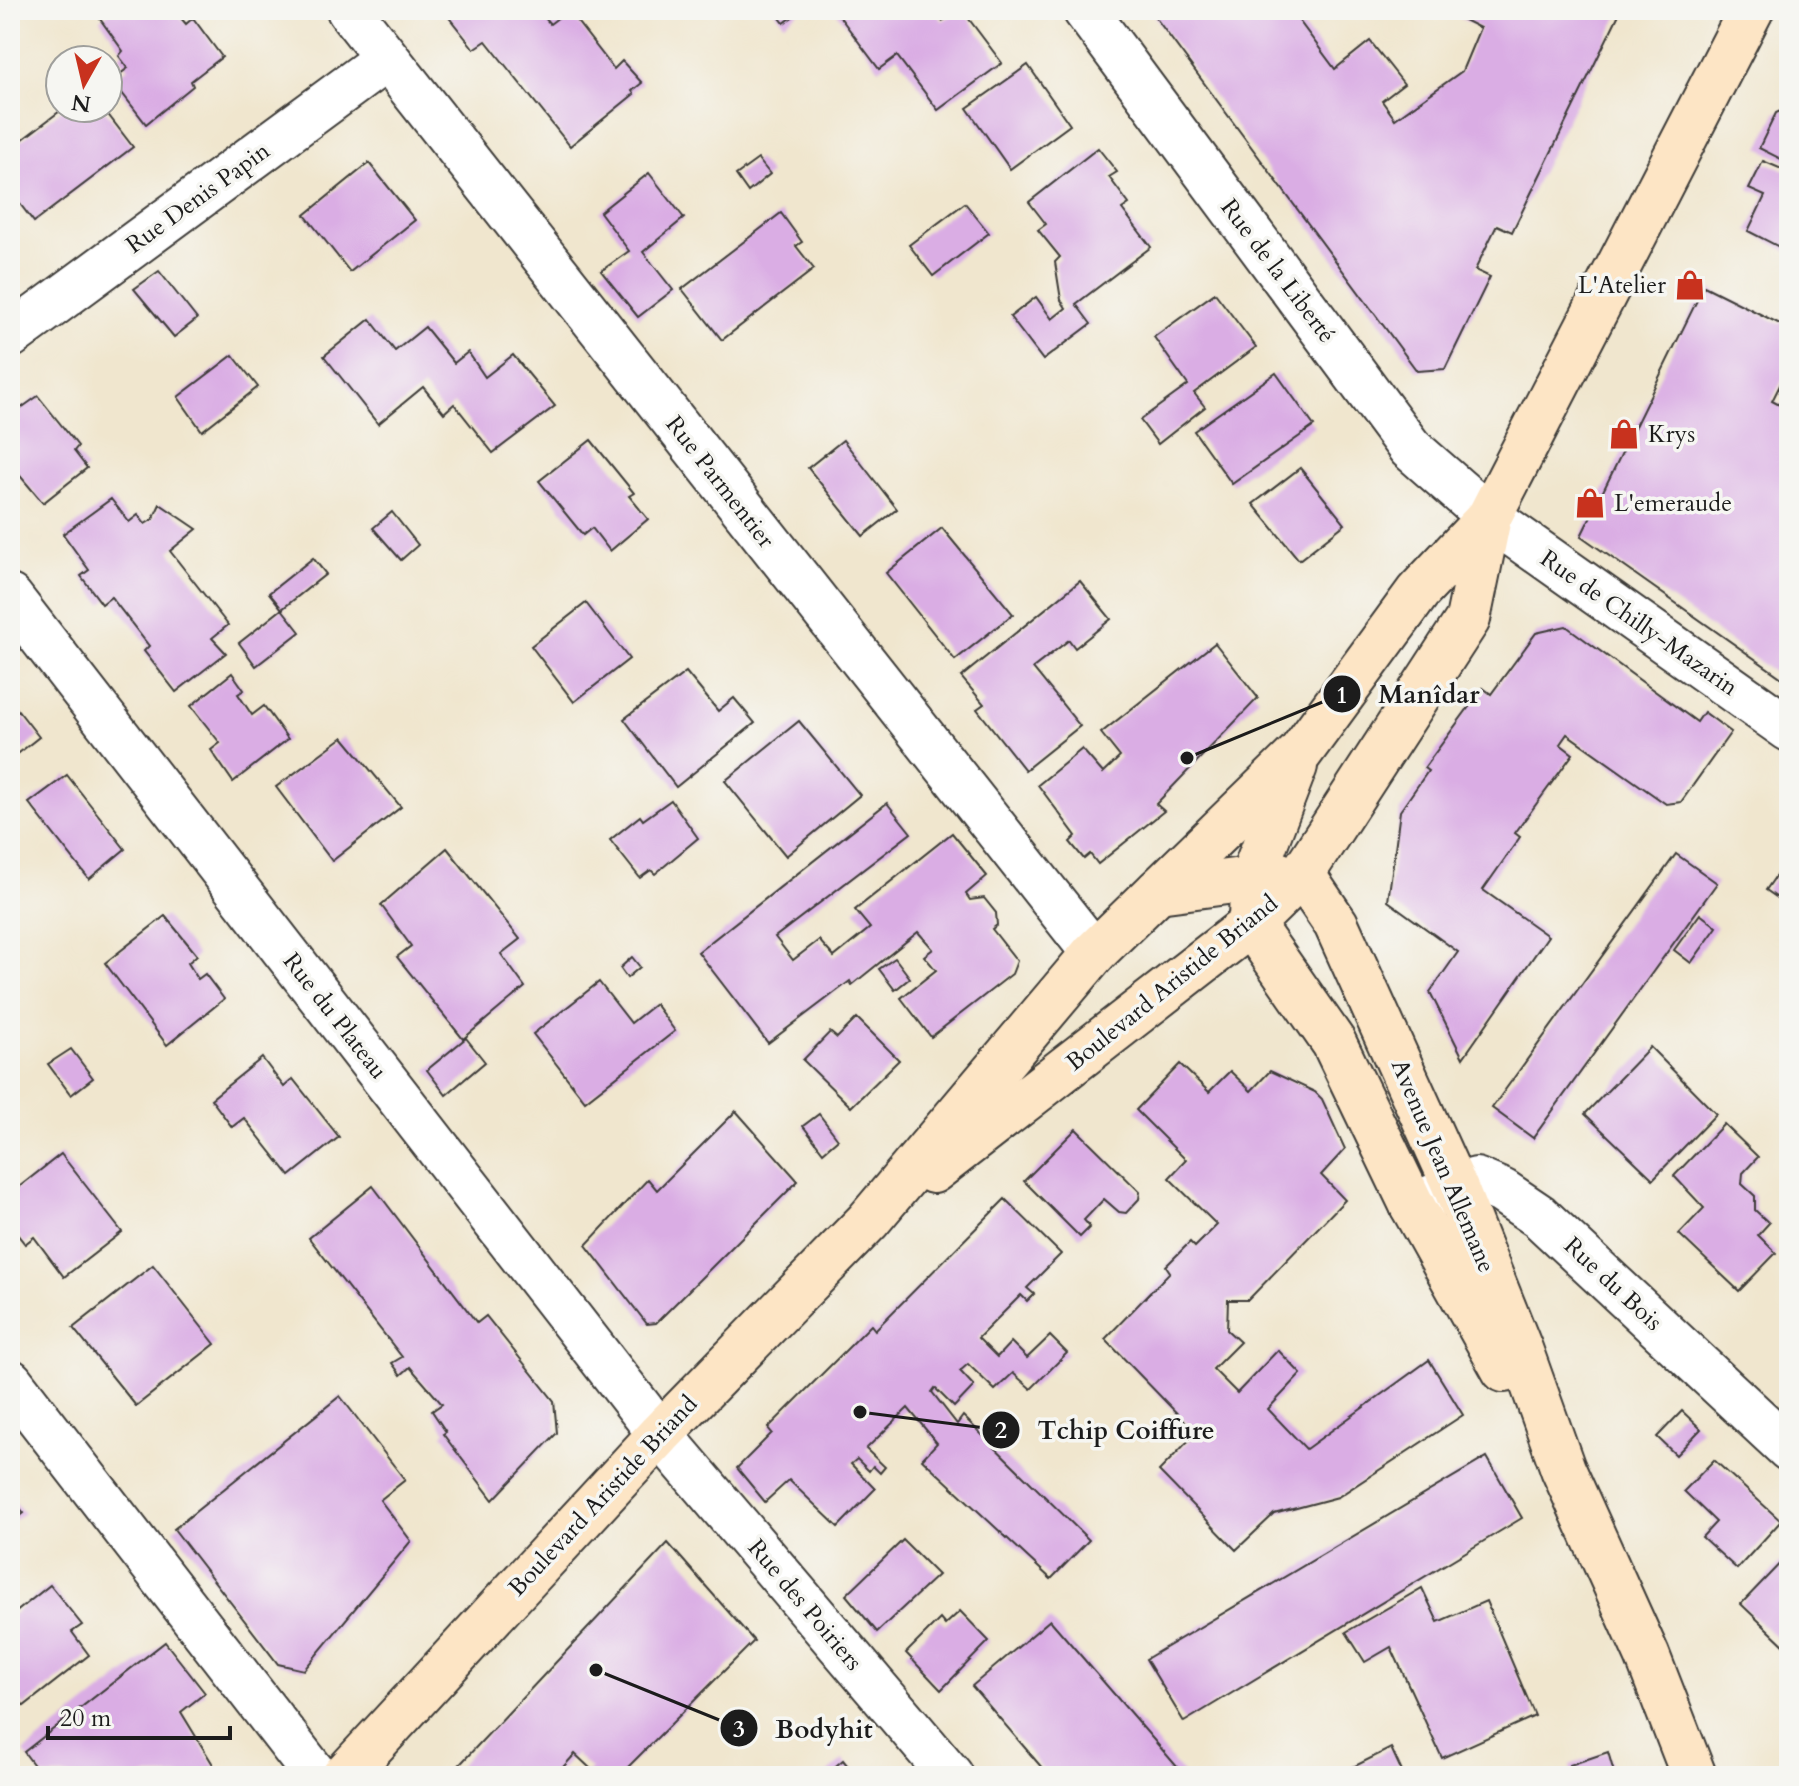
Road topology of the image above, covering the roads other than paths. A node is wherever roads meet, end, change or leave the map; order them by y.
1 (349, 10) edge
2 (1085, 10) edge
3 (1751, 10) edge
4 (386, 59) junction
5 (10, 336) edge
6 (1489, 517) junction
7 (10, 597) edge
8 (1789, 729) edge
9 (1300, 753) junction
10 (1302, 874) junction
11 (1252, 878) junction
12 (1158, 891) junction
13 (1251, 924) junction
14 (1094, 953) junction
15 (1456, 1189) junction
16 (1412, 1205) junction
17 (868, 1221) junction
18 (10, 1381) edge
19 (660, 1434) junction
20 (1789, 1449) edge
21 (1563, 1469) junction
22 (316, 1776) edge
23 (344, 1776) edge
24 (951, 1776) edge
25 (1694, 1776) edge

1 - 4 street, Rue Parmentier
2 - 6 street, Rue de la Liberté
3 - 6 main road, Boulevard Aristide Briand
4 - 5 street, Rue Denis Papin
4 - 14 street, Rue Parmentier
6 - 8 street, Rue de Chilly-Mazarin
6 - 9 main road, Boulevard Aristide Briand
6 - 10 main road, Boulevard Aristide Briand
7 - 19 street, Rue du Plateau
9 - 11 main road
9 - 12 main road, Boulevard Aristide Briand
10 - 11 main road
10 - 13 main road, Boulevard Aristide Briand
10 - 15 main road, Avenue Jean Allemane
11 - 12 main road
11 - 13 main road
12 - 14 main road, Boulevard Aristide Briand
13 - 16 main road, Avenue Jean Allemane
13 - 17 main road, Boulevard Aristide Briand
14 - 17 main road, Boulevard Aristide Briand
15 - 16 street, Rue du Bois
15 - 20 street, Rue du Bois
15 - 21 main road, Avenue Jean Allemane
16 - 21 main road, Avenue Jean Allemane
17 - 19 main road, Boulevard Aristide Briand
18 - 22 street
19 - 23 main road, Boulevard Aristide Briand
19 - 24 street, Rue des Poiriers
21 - 25 main road, Avenue Jean Allemane

